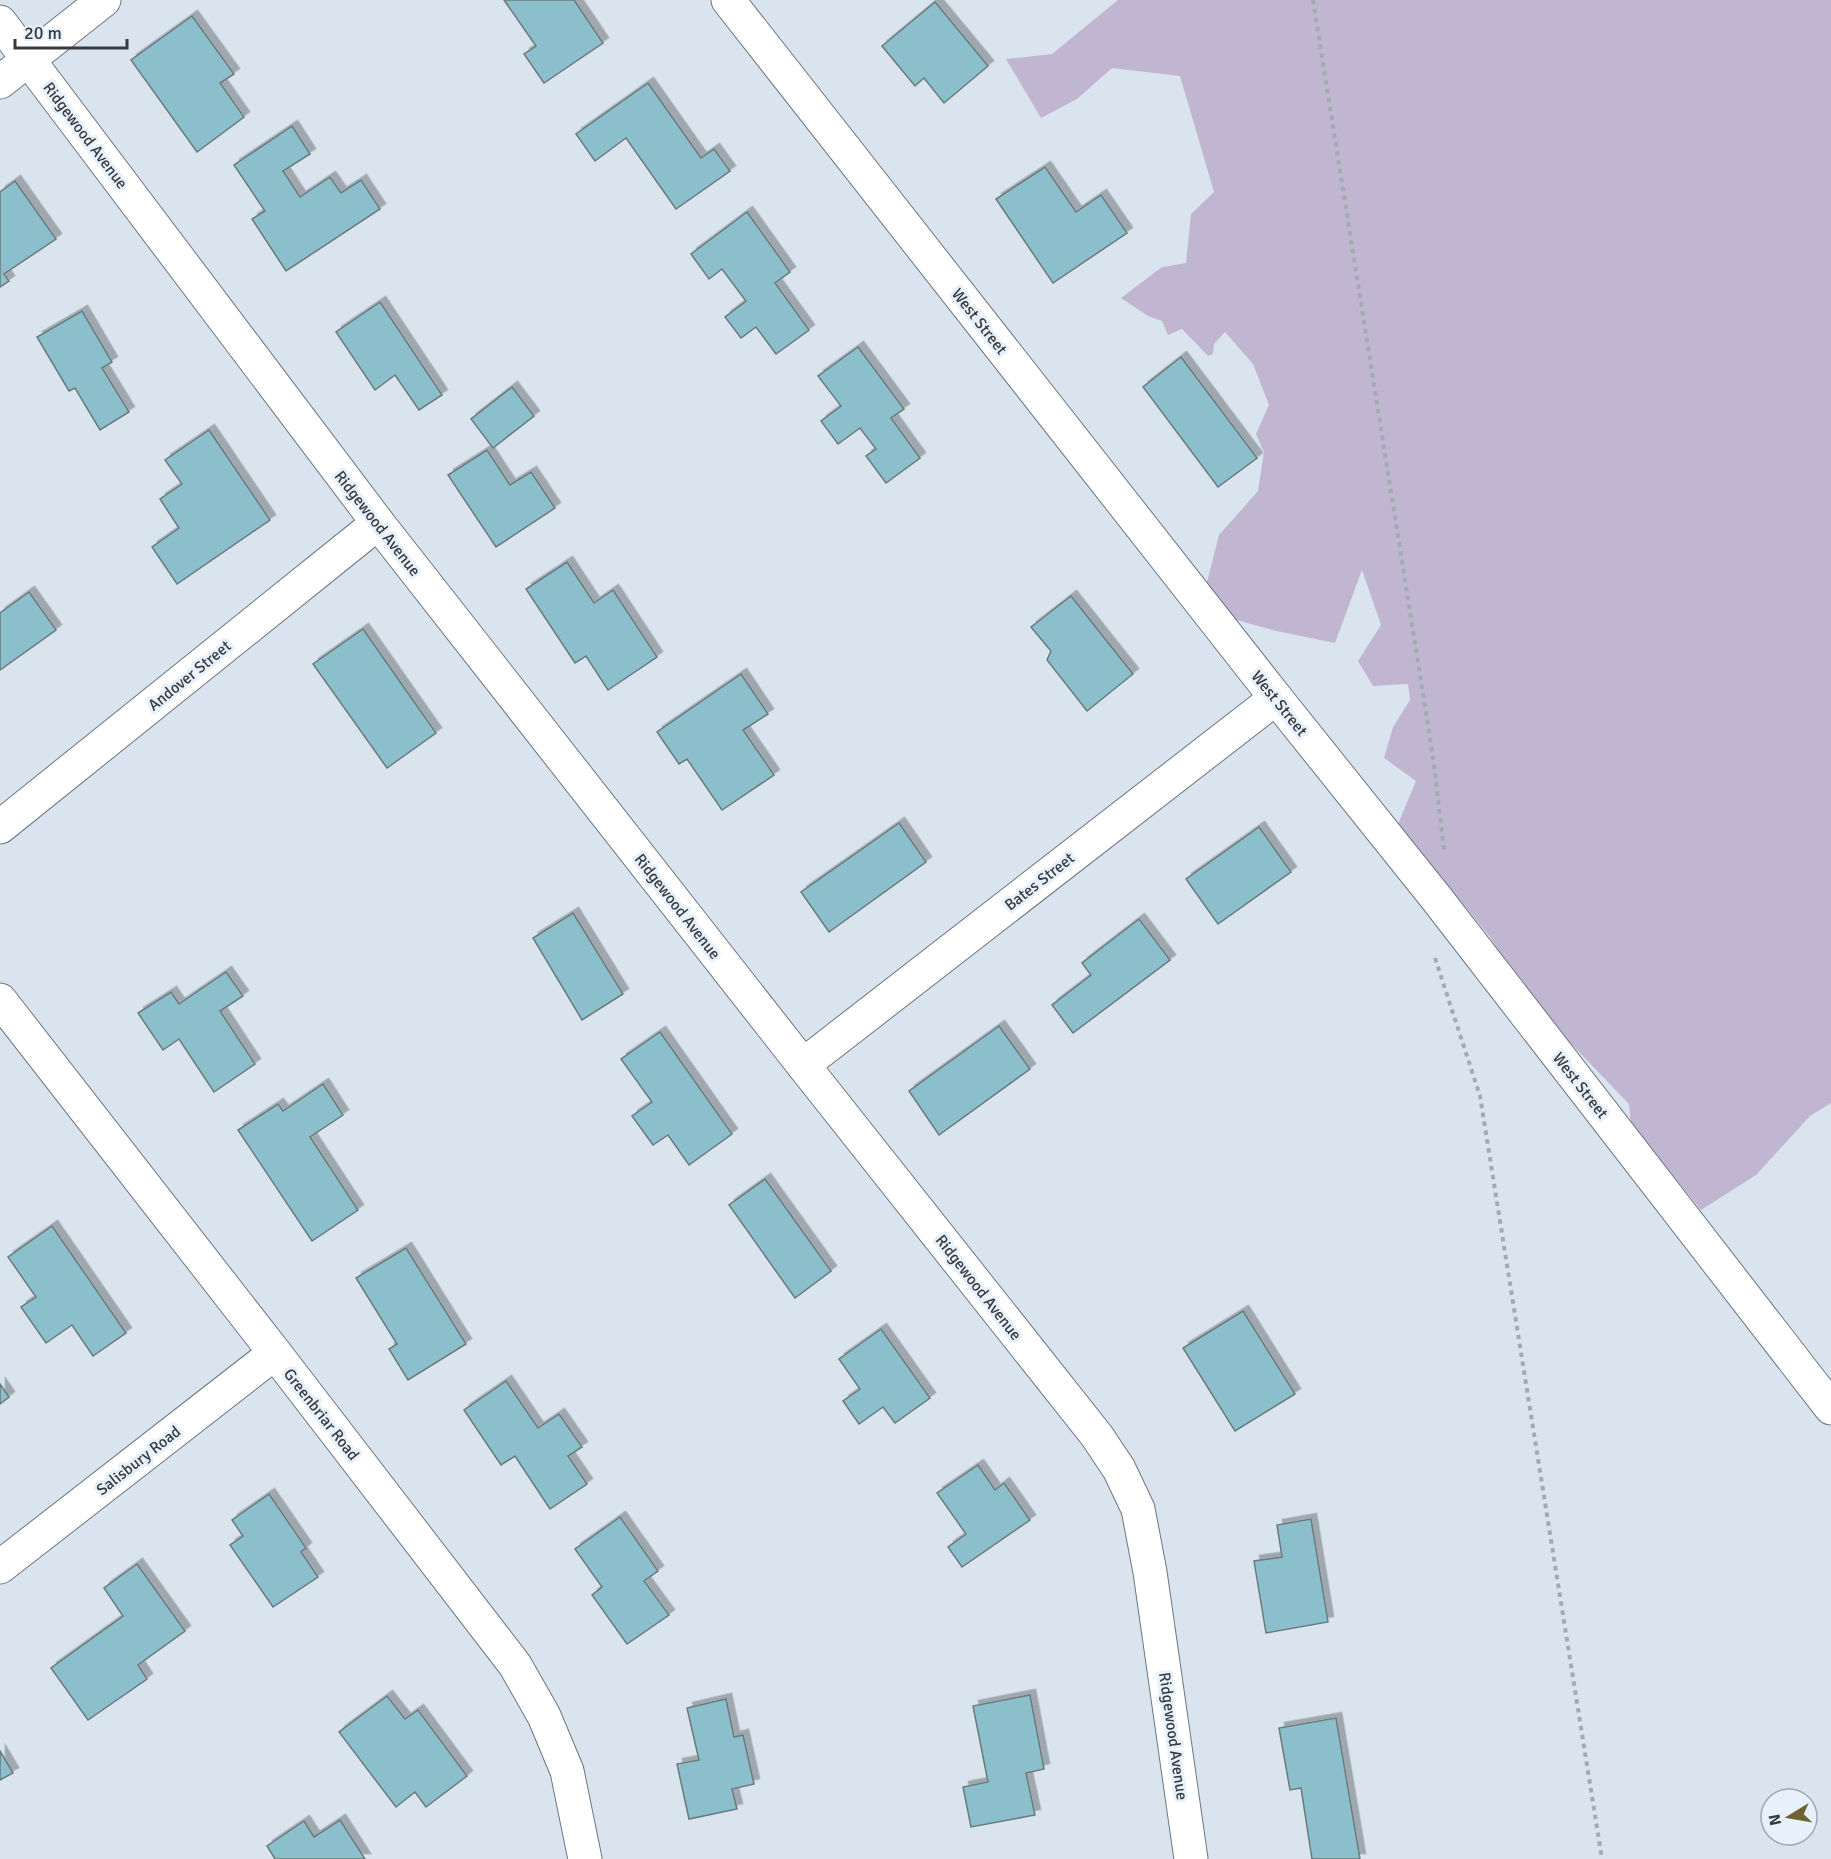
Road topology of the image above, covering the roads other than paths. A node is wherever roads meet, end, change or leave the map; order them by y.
1 (104, 0) edge
2 (728, 0) edge
3 (0, 22) edge
4 (29, 59) junction
5 (0, 82) edge
6 (378, 523) junction
7 (1276, 698) junction
8 (0, 827) edge
9 (0, 1000) edge
10 (803, 1065) junction
11 (275, 1353) junction
12 (1831, 1408) edge
13 (0, 1567) edge
14 (579, 1855) edge
15 (1191, 1859) edge

1 - 4 street
2 - 7 street, West Street
3 - 4 street, Ridgewood Avenue
4 - 5 street
4 - 6 street, Ridgewood Avenue
6 - 8 street, Andover Street
6 - 10 street, Ridgewood Avenue
7 - 10 street, Bates Street
7 - 12 street, West Street
9 - 11 street, Greenbriar Road
10 - 15 street, Ridgewood Avenue
11 - 13 street, Salisbury Road
11 - 14 street, Greenbriar Road

